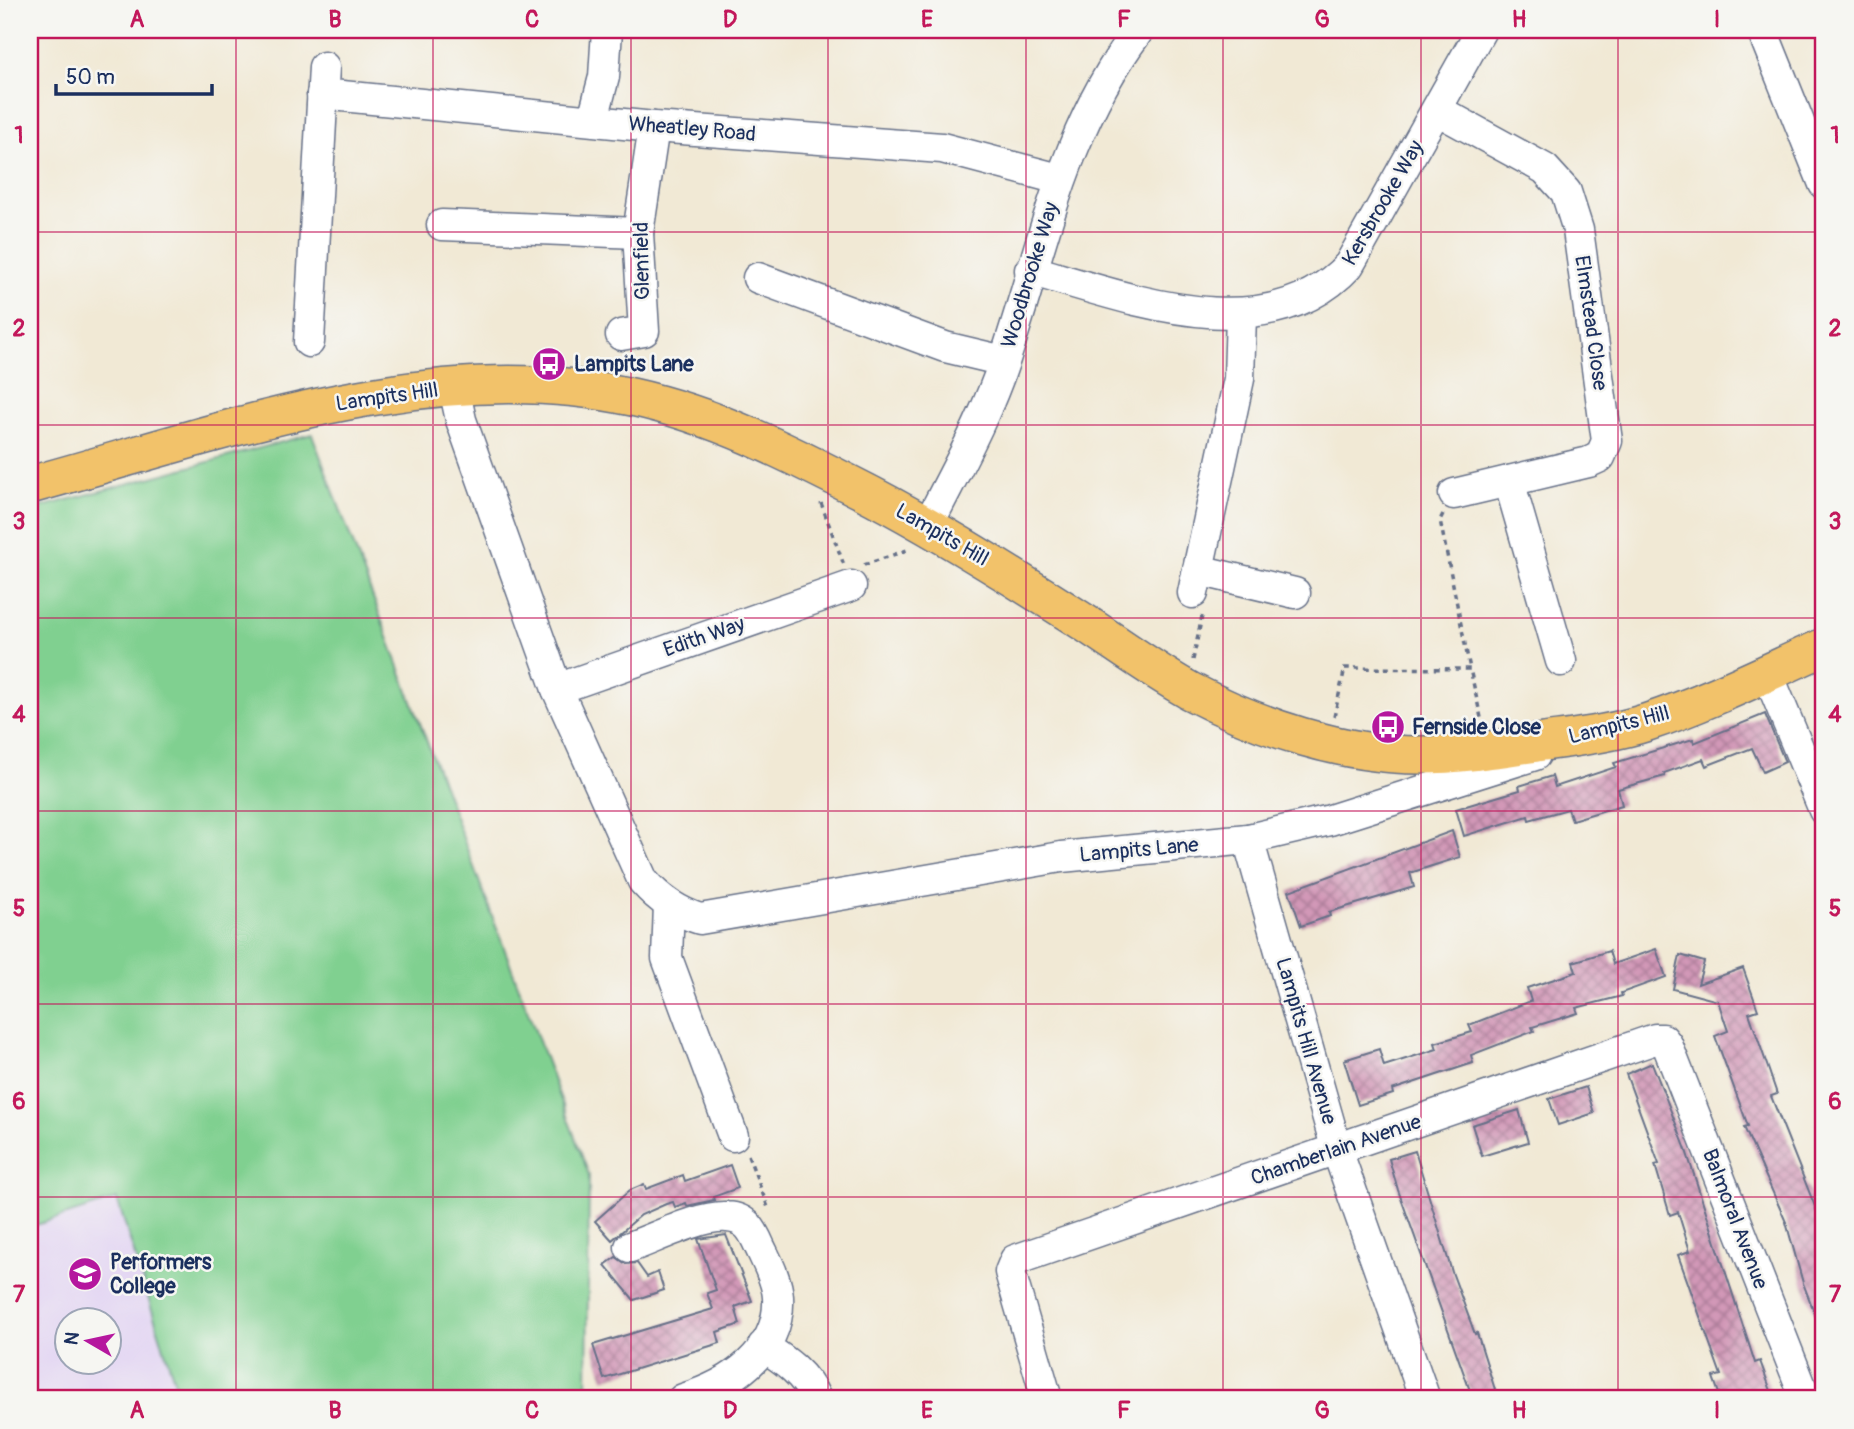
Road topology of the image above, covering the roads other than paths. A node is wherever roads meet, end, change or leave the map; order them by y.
1 (607, 30) edge
2 (1139, 30) edge
3 (1481, 30) edge
4 (1762, 30) edge
5 (1437, 110) junction
6 (593, 119) junction
7 (654, 127) junction
8 (1059, 179) junction
9 (1824, 184) edge
10 (442, 225) dead end
11 (638, 233) junction
12 (1030, 270) junction
13 (758, 278) dead end
14 (1241, 314) junction
15 (621, 335) dead end
16 (309, 342) dead end
17 (1004, 361) junction
18 (454, 388) junction
19 (1509, 481) junction
20 (30, 485) edge
21 (1454, 494) road end
22 (928, 525) junction
23 (851, 586) road end
24 (1295, 593) dead end
25 (1824, 647) edge
26 (1561, 661) dead end
27 (1767, 672) junction
28 (557, 689) junction
29 (1602, 734) junction
30 (1824, 810) edge
31 (1248, 839) junction
32 (669, 905) junction
33 (1662, 1039) joint
34 (733, 1136) dead end
35 (1337, 1150) junction
36 (630, 1247) dead end
37 (763, 1346) junction
38 (686, 1399) edge
39 (816, 1399) edge
40 (1047, 1399) edge
41 (1424, 1399) edge
42 (1806, 1399) edge

1 - 6 street
2 - 8 street, Woodbrooke Way
3 - 5 street, Kersbrooke Way
4 - 9 street
5 - 14 street, Kersbrooke Way
5 - 19 street, Elmstead Close
6 - 7 street, Wheatley Road
6 - 16 street, Wheatley Road
7 - 8 street, Wheatley Road
7 - 11 street, Glenfield
8 - 12 street, Woodbrooke Way
10 - 11 street
11 - 15 street, Glenfield
12 - 14 street, Kersbrooke Way
12 - 17 street, Woodbrooke Way
13 - 17 street
14 - 24 street
17 - 22 street, Woodbrooke Way
18 - 20 main road, Lampits Hill
18 - 22 main road, Lampits Hill
18 - 28 street, Lampits Lane
19 - 21 street, Elmstead Close
19 - 26 street
22 - 29 main road, Lampits Hill
23 - 28 street, Edith Way
25 - 27 main road, Lampits Hill
27 - 29 main road, Lampits Hill
27 - 30 street
28 - 32 street, Lampits Lane
29 - 31 street, Lampits Lane
31 - 32 street, Lampits Lane
31 - 35 street, Lampits Hill Avenue
32 - 34 street
33 - 35 street, Chamberlain Avenue
33 - 42 street, Balmoral Avenue
35 - 40 street, Chamberlain Avenue
35 - 41 street, Lampits Hill Avenue
36 - 37 street
37 - 38 street
37 - 39 street

